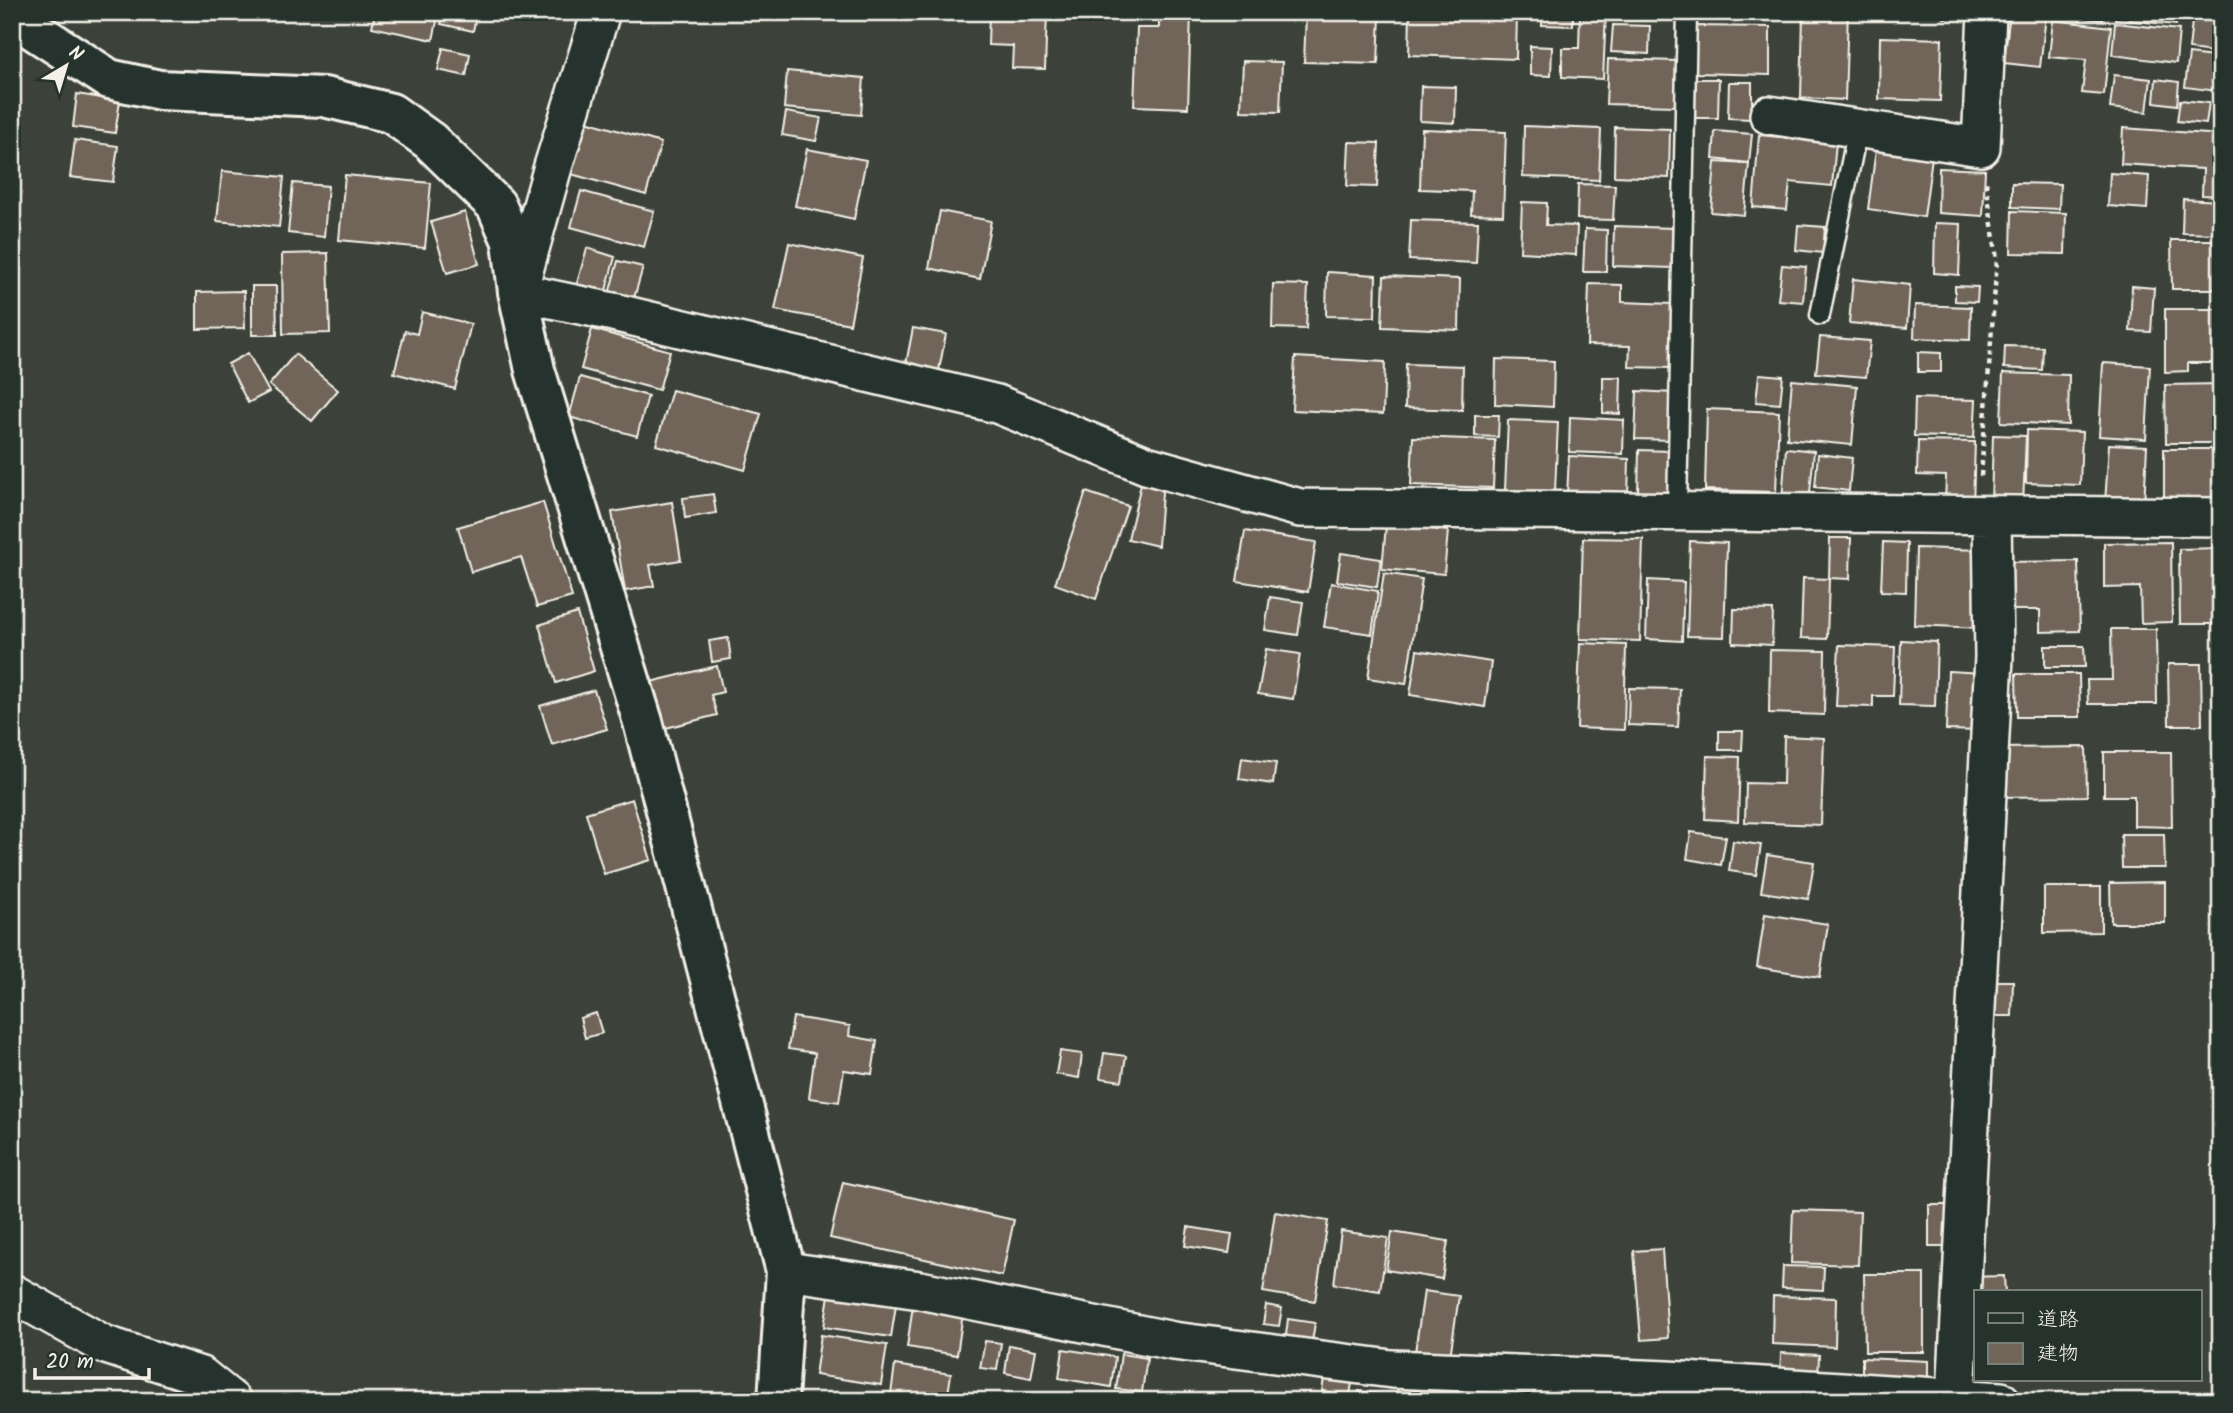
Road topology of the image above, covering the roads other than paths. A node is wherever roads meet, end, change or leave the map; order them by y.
1 (601, 12) edge
2 (1687, 12) edge
3 (1987, 12) edge
4 (12, 16) edge
5 (1769, 116) dead end
6 (1858, 128) junction
7 (518, 292) junction
8 (1820, 315) dead end
9 (1677, 510) junction
10 (1985, 516) junction
11 (2221, 517) edge
12 (786, 1271) junction
13 (12, 1293) edge
14 (1956, 1396) junction
15 (232, 1401) edge
16 (778, 1401) edge
17 (2001, 1401) edge

1 - 7 street
2 - 9 lane
3 - 6 street
4 - 7 street
5 - 6 street
6 - 8 lane
7 - 9 street
7 - 12 street
9 - 10 street
10 - 11 street
10 - 14 street
12 - 14 street
12 - 16 street
13 - 15 street
14 - 17 street

